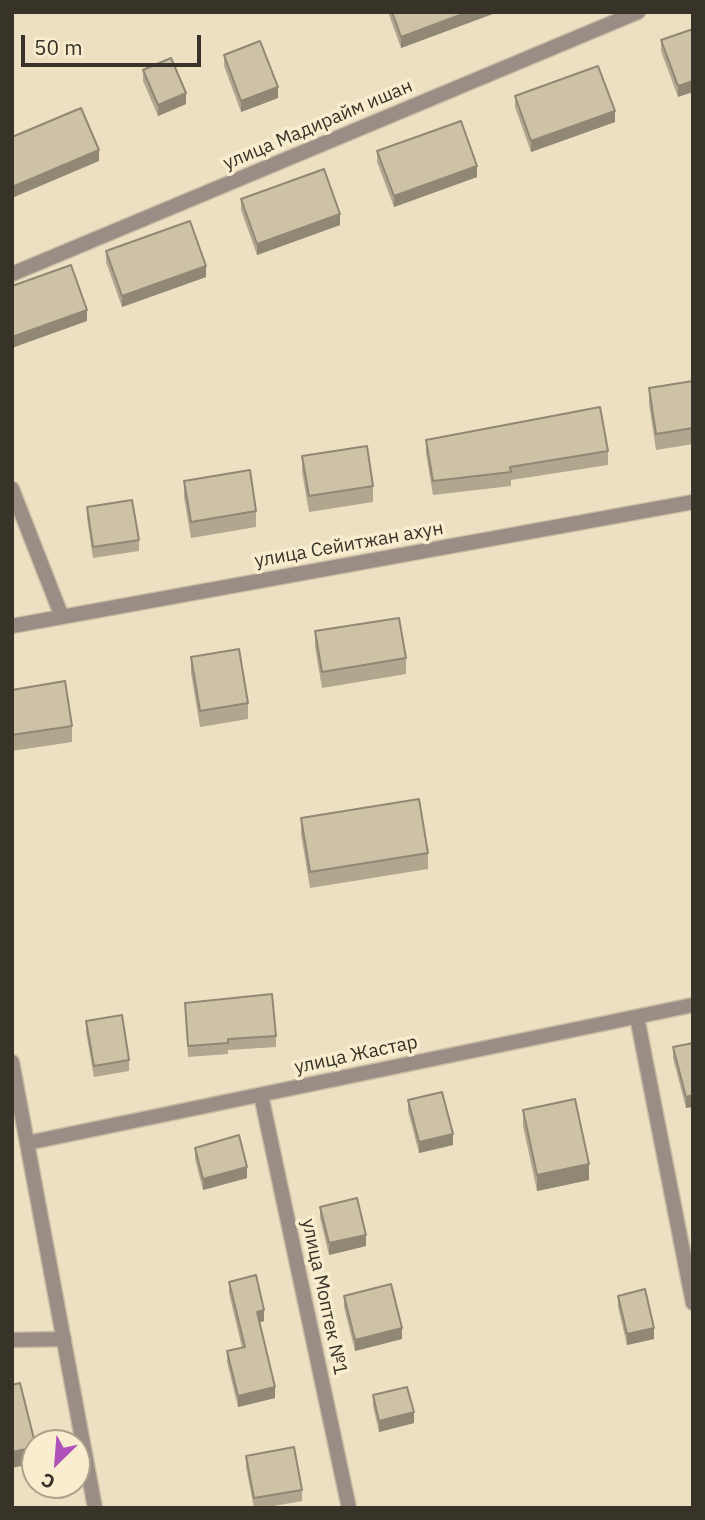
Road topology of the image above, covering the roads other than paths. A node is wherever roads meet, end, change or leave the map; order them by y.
1 (638, 12) edge
2 (12, 274) edge
3 (12, 489) edge
4 (693, 502) edge
5 (62, 617) junction
6 (12, 626) edge
7 (693, 1005) edge
8 (637, 1017) junction
9 (12, 1062) edge
10 (261, 1095) junction
11 (27, 1143) junction
12 (693, 1303) edge
13 (64, 1339) junction
14 (12, 1340) edge
15 (95, 1508) edge
16 (349, 1508) edge

1 - 2 street, улица Мадирайм ишан
3 - 5 street
4 - 5 street, улица Сейитжан ахун
5 - 6 street, улица Сейитжан ахун
7 - 8 street, улица Жастар
8 - 10 street, улица Жастар
8 - 12 street
9 - 11 street
10 - 11 street, улица Жастар
10 - 16 street, улица Моптек №1
11 - 13 street
13 - 14 street
13 - 15 street

